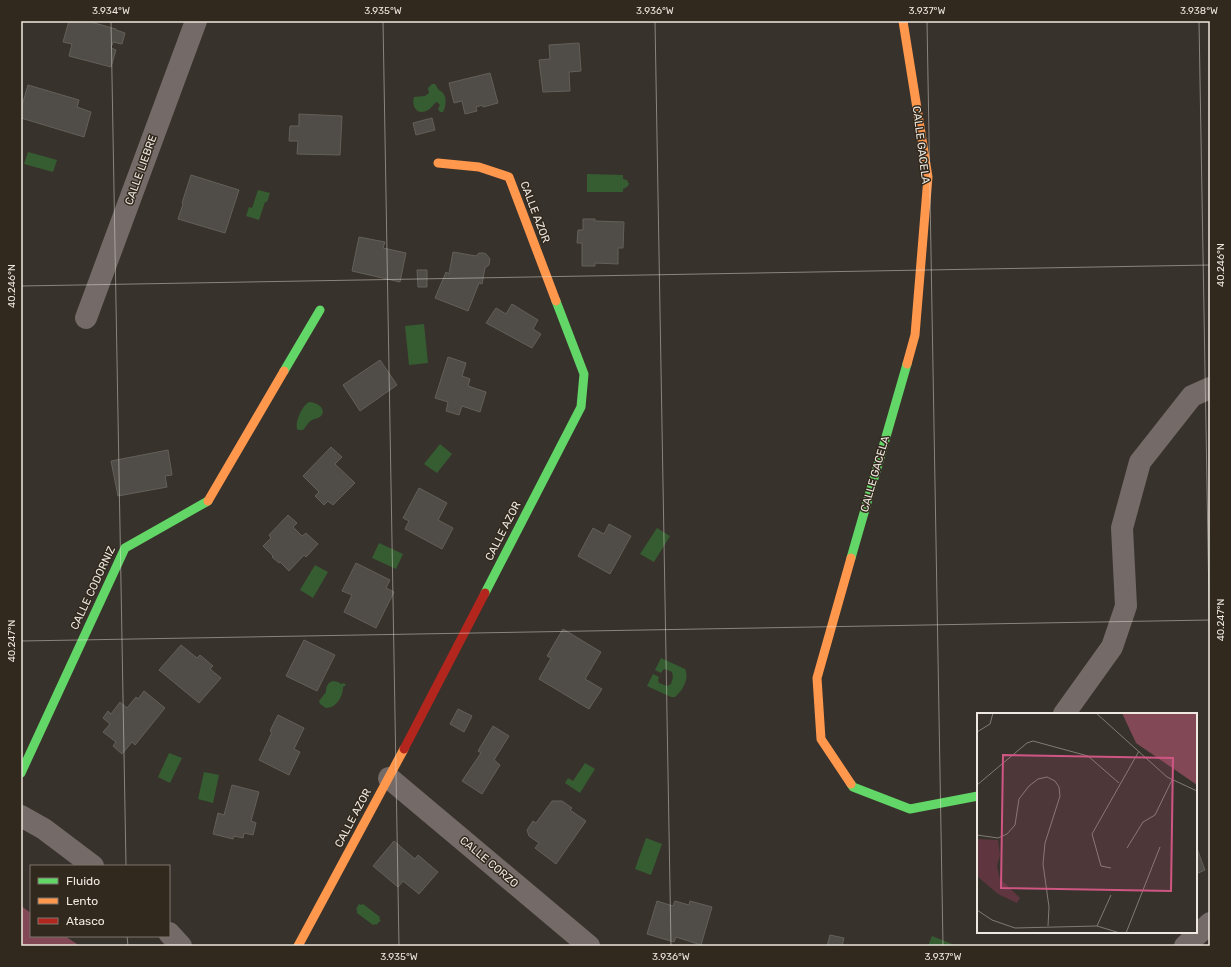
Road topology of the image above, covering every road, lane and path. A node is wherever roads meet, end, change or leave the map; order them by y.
1 (196, 21) edge
2 (903, 21) edge
3 (438, 163) dead end
4 (320, 310) dead end
5 (86, 318) dead end
6 (1210, 388) edge
7 (1065, 713) edge
8 (21, 773) edge
9 (389, 778) junction
10 (977, 796) edge
11 (21, 816) edge
12 (92, 865) edge
13 (1210, 923) edge
14 (170, 934) edge
15 (181, 946) edge
16 (298, 946) edge
17 (588, 946) edge
18 (1185, 946) edge

1 - 5 street, CALLE LIEBRE
2 - 10 street, CALLE GACELA
3 - 9 street, CALLE AZOR
4 - 8 street, CALLE CODORNIZ
6 - 7 street
9 - 16 street, CALLE AZOR
9 - 17 street, CALLE CORZO
11 - 12 street
13 - 18 street
14 - 15 street

